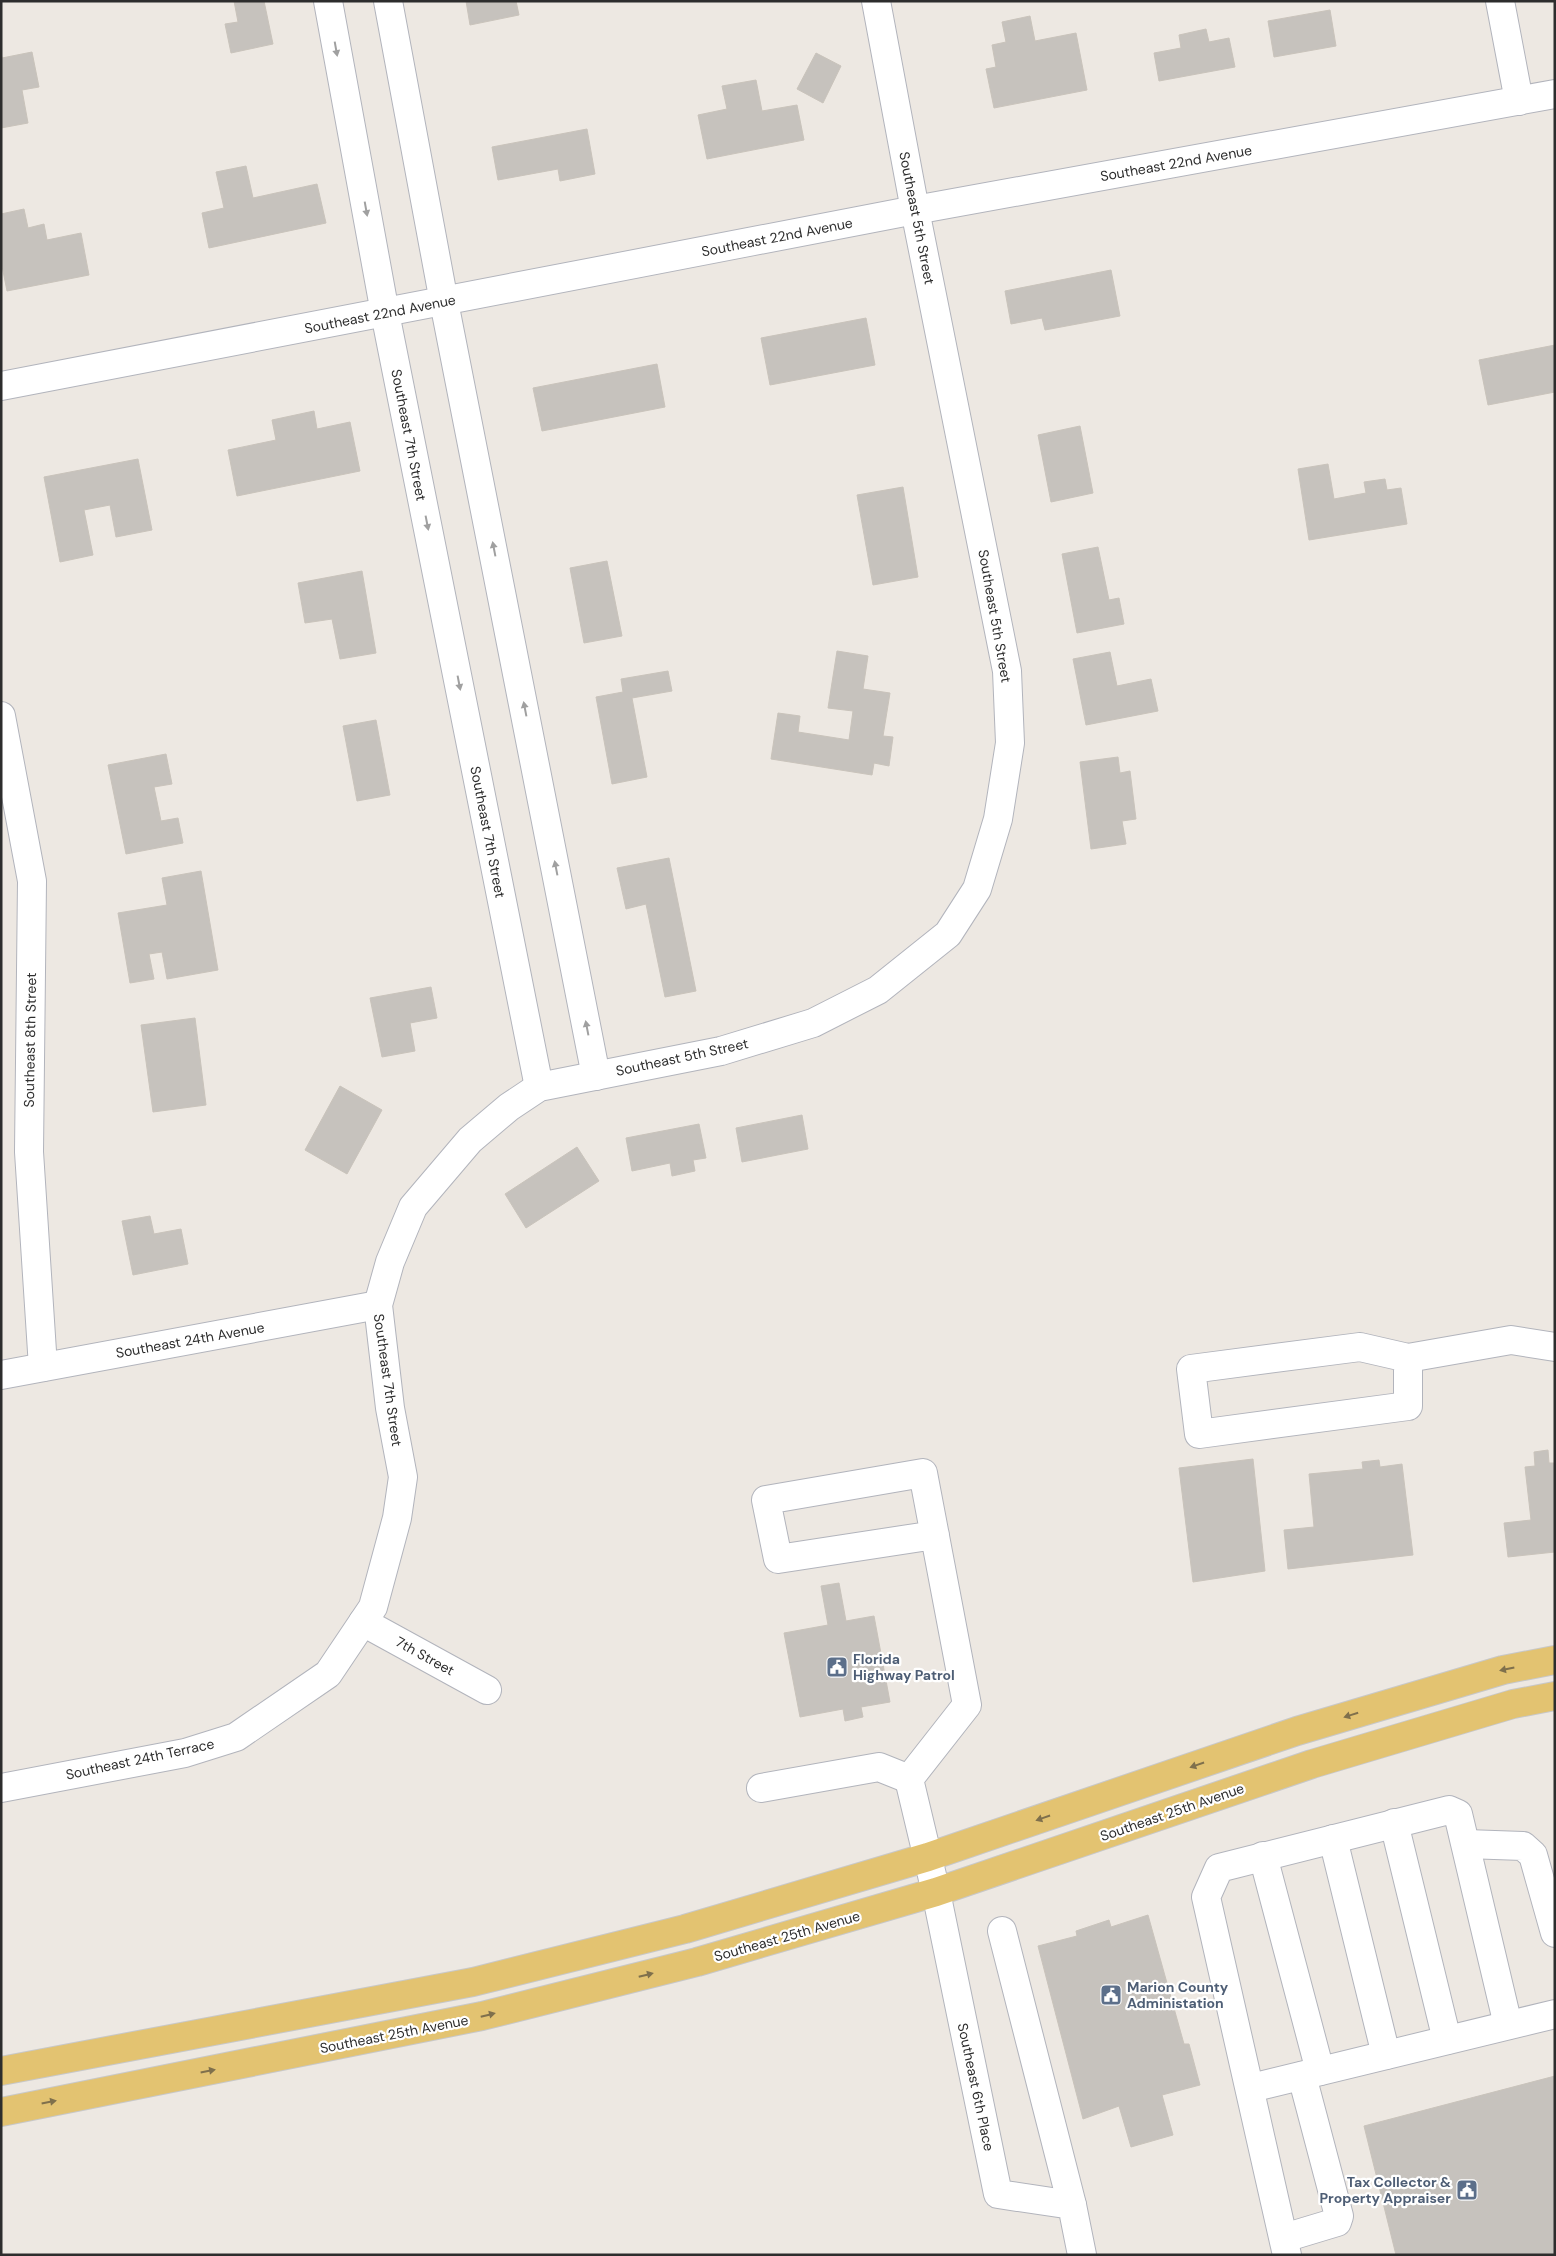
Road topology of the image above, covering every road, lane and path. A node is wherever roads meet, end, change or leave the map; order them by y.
1 (328, 1) edge
2 (388, 1) edge
3 (876, 1) edge
4 (1500, 1) edge
5 (1555, 94) edge
6 (1518, 101) junction
7 (914, 210) junction
8 (444, 302) junction
9 (385, 313) junction
10 (1, 386) edge
11 (1, 716) edge
12 (596, 1076) junction
13 (539, 1087) junction
14 (378, 1305) junction
15 (1555, 1347) edge
16 (1408, 1358) junction
17 (43, 1367) junction
18 (1, 1375) edge
19 (935, 1535) junction
20 (368, 1614) junction
21 (1555, 1660) edge
22 (488, 1690) dead end
23 (1555, 1696) edge
24 (909, 1779) junction
25 (1, 1788) edge
26 (761, 1788) dead end
27 (1394, 1823) junction
28 (1333, 1839) junction
29 (1466, 1844) junction
30 (1263, 1856) junction
31 (928, 1857) junction
32 (936, 1892) junction
33 (1002, 1931) dead end
34 (1555, 1933) edge
35 (1555, 2014) edge
36 (1508, 2025) junction
37 (1447, 2040) junction
38 (1386, 2055) junction
39 (1, 2071) edge
40 (1311, 2073) junction
41 (1252, 2088) junction
42 (1, 2112) edge
43 (1072, 2205) junction
44 (1286, 2247) edge
45 (1082, 2255) edge

1 -> 9 street, Southeast 7th Street
2 - 8 street
3 - 7 street, Southeast 5th Street
4 - 6 street
5 - 6 street, Southeast 22nd Avenue
6 - 7 street, Southeast 22nd Avenue
7 - 8 street, Southeast 22nd Avenue
7 - 12 street, Southeast 5th Street
8 - 9 street, Southeast 22nd Avenue
12 -> 8 street
9 - 10 street, Southeast 22nd Avenue
9 -> 13 street, Southeast 7th Street
11 - 17 street, Southeast 8th Street
12 - 13 street, Southeast 5th Street
13 - 14 street, Southeast 7th Street
14 - 17 street, Southeast 24th Avenue
14 - 20 street, Southeast 7th Street
15 - 16 street
16 - 16 street
17 - 18 street, Southeast 24th Avenue
19 - 19 street
19 - 24 street
20 - 22 street, 7th Street
20 - 25 street, Southeast 24th Terrace
21 -> 31 main road
23 - 32 main road, Southeast 25th Avenue
24 - 26 street
24 - 31 street, Southeast 6th Place
27 - 28 street
27 - 29 street
27 - 37 street
28 - 30 street
28 - 38 street
29 - 34 street
29 - 36 street
30 - 40 street
30 - 41 street
31 - 32 street, Southeast 6th Place
31 - 39 main road
42 -> 32 main road, Southeast 25th Avenue
32 - 43 street, Southeast 6th Place
33 - 43 street
35 - 36 street
36 - 37 street
37 - 38 street
38 - 40 street
40 - 41 street
40 - 44 street
41 - 44 street
43 - 45 street

